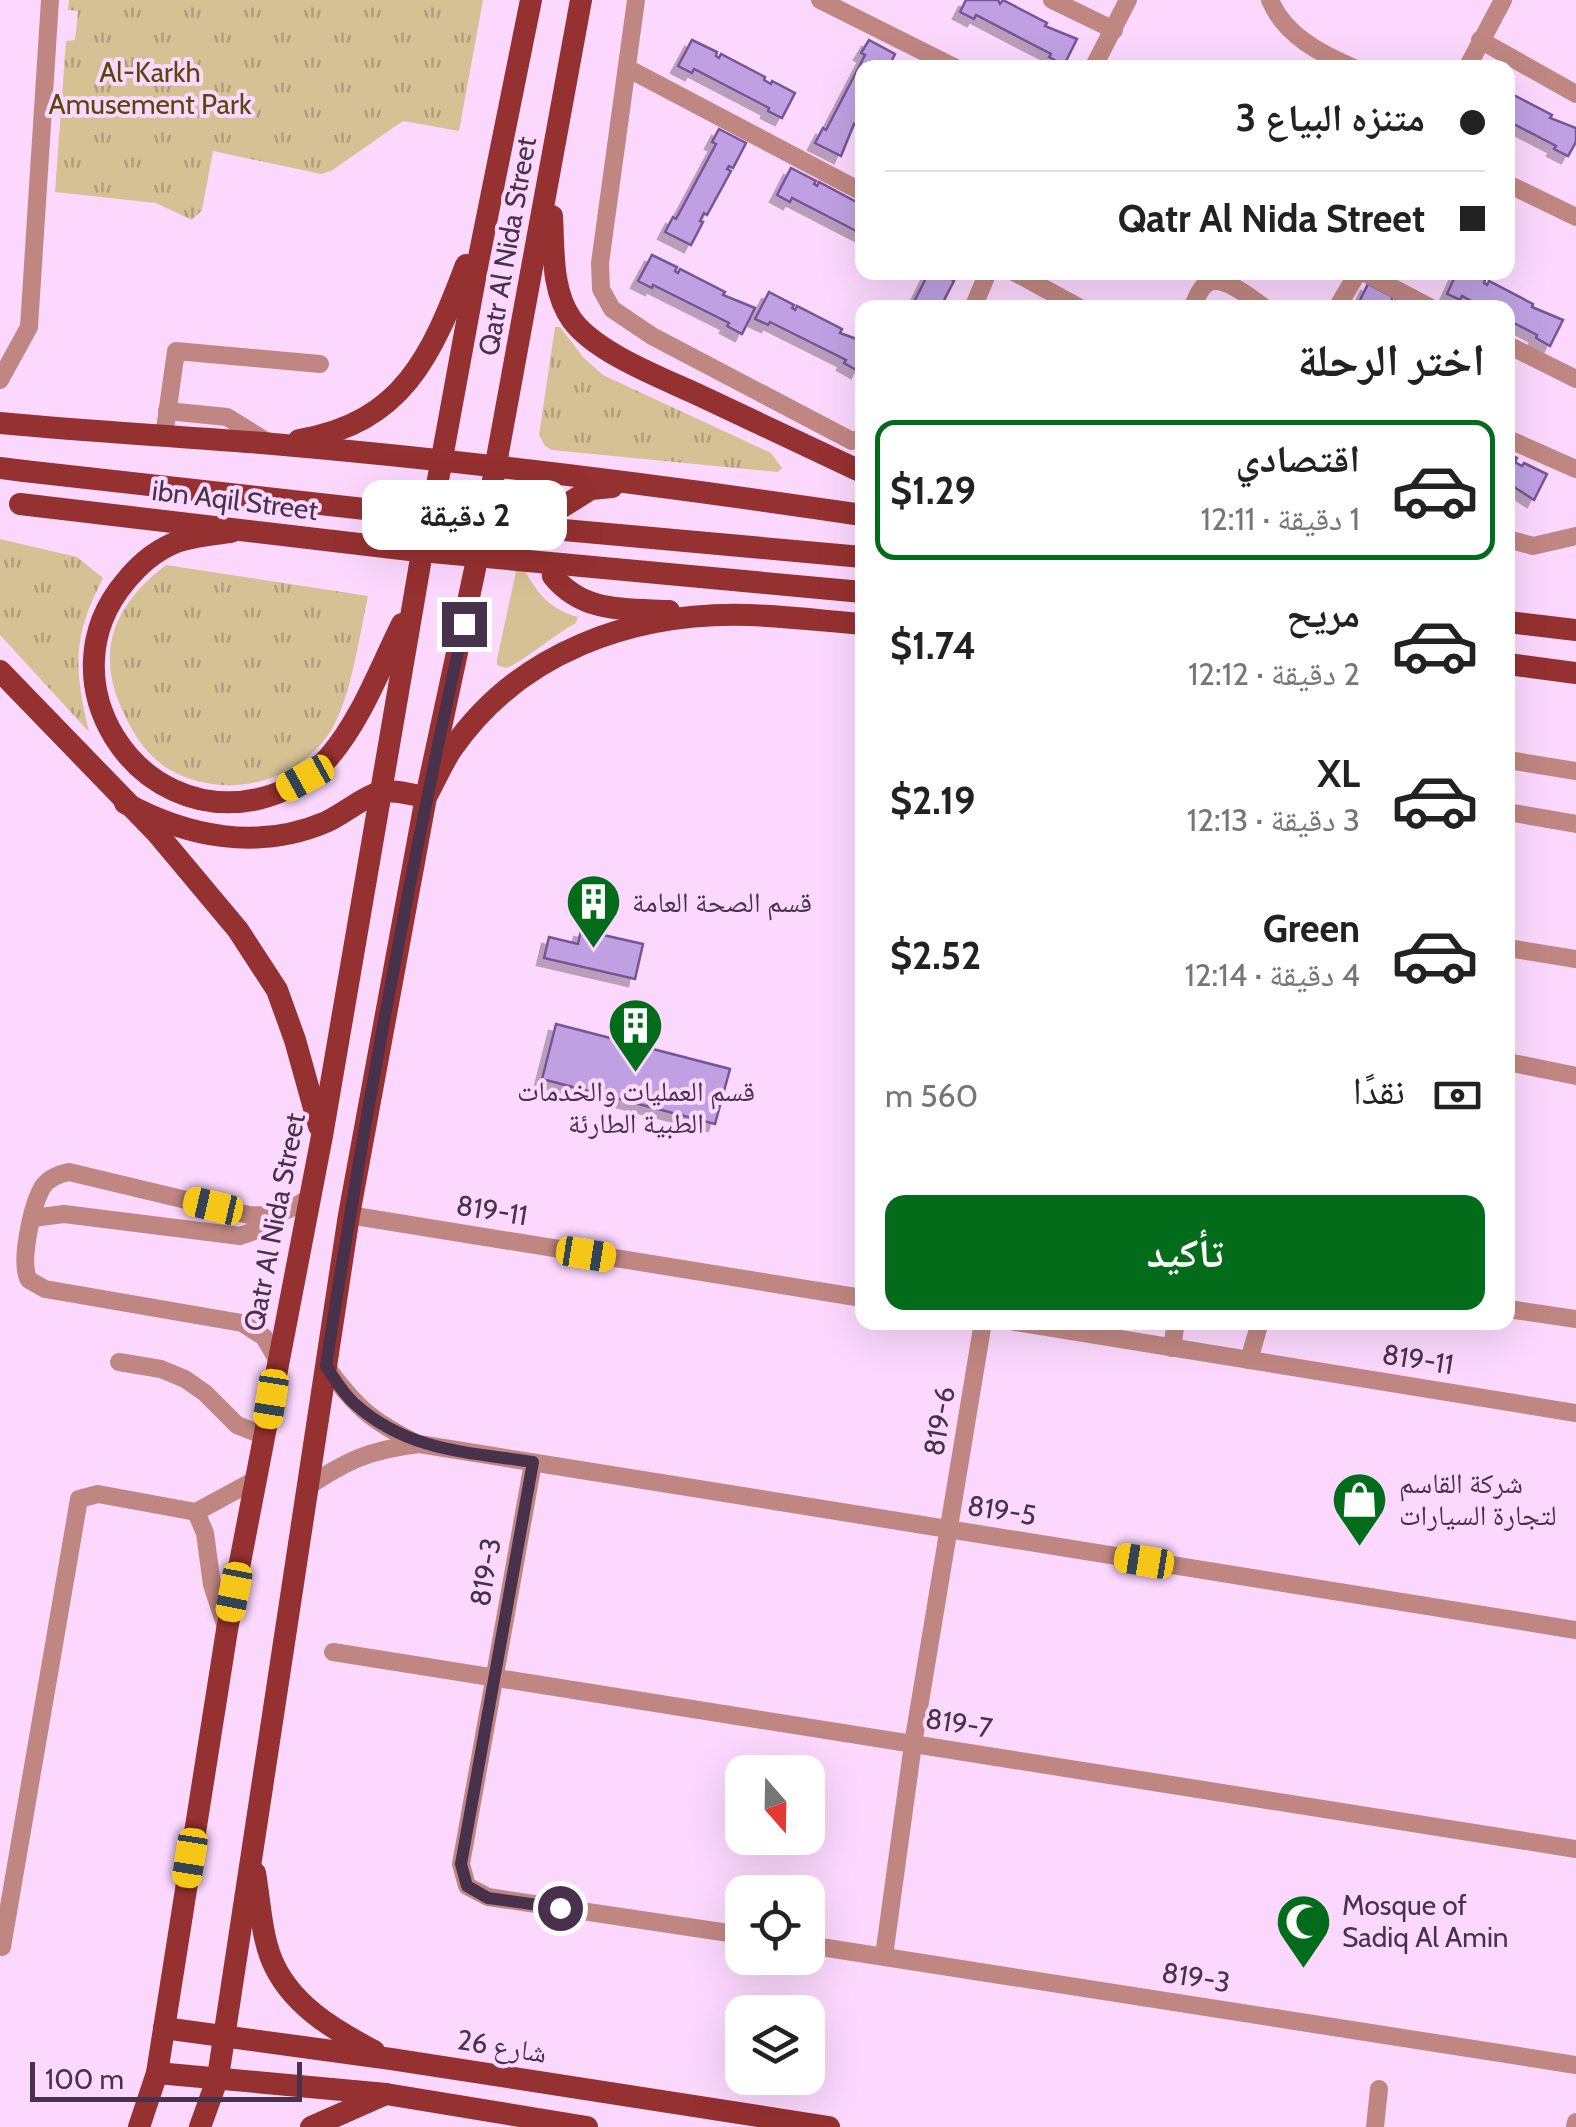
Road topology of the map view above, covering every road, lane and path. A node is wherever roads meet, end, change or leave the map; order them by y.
1 (50, 0) edge
2 (532, 0) edge
3 (581, 0) edge
4 (636, 0) edge
5 (820, 0) edge
6 (1052, 0) edge
7 (1128, 0) edge
8 (1270, 0) edge
9 (1503, 0) edge
10 (1114, 30) junction
11 (1480, 40) junction
12 (940, 60) edge
13 (1098, 60) edge
14 (1334, 60) edge
15 (1470, 60) edge
16 (627, 68) junction
17 (1576, 94) edge
18 (550, 176) junction
19 (1515, 187) edge
20 (855, 188) edge
21 (491, 202) junction
22 (1576, 217) edge
23 (1029, 280) edge
24 (1376, 280) edge
25 (1065, 300) edge
26 (1196, 300) edge
27 (1252, 300) edge
28 (1416, 300) edge
29 (1515, 349) edge
30 (320, 364) dead end
31 (1576, 379) edge
32 (0, 380) edge
33 (167, 411) junction
34 (0, 423) edge
35 (164, 436) junction
36 (855, 440) edge
37 (1515, 441) edge
38 (272, 444) junction
39 (442, 462) junction
40 (0, 468) edge
41 (496, 468) junction
42 (855, 469) edge
43 (1576, 469) edge
44 (646, 483) junction
45 (435, 496) dead end
46 (10, 502) edge
47 (489, 502) tunnel mouth
48 (559, 509) dead end
49 (855, 514) edge
50 (240, 531) junction
51 (1576, 536) edge
52 (1515, 541) edge
53 (855, 556) edge
54 (420, 564) dead end
55 (476, 569) tunnel mouth
56 (553, 576) dead end
57 (855, 591) edge
58 (412, 602) junction
59 (745, 615) junction
60 (855, 623) edge
61 (1515, 623) edge
62 (1576, 630) edge
63 (1515, 665) edge
64 (0, 671) edge
65 (1576, 673) edge
66 (1515, 761) edge
67 (1576, 771) edge
68 (382, 791) junction
69 (426, 796) junction
70 (125, 802) junction
71 (1515, 813) edge
72 (1576, 824) edge
73 (1515, 949) edge
74 (1576, 959) edge
75 (1515, 1063) edge
76 (1576, 1076) edge
77 (322, 1136) junction
78 (310, 1197) junction
79 (275, 1214) junction
80 (349, 1215) junction
81 (33, 1218) junction
82 (855, 1297) edge
83 (1515, 1309) edge
84 (1576, 1320) edge
85 (982, 1330) edge
86 (1063, 1330) edge
87 (1175, 1330) edge
88 (1258, 1330) edge
89 (1172, 1348) junction
90 (1249, 1360) junction
91 (278, 1361) junction
92 (119, 1362) dead end
93 (326, 1366) junction
94 (1576, 1413) edge
95 (265, 1436) junction
96 (418, 1444) junction
97 (533, 1462) junction
98 (257, 1479) junction
99 (307, 1487) junction
100 (196, 1512) junction
101 (948, 1529) junction
102 (227, 1630) junction
103 (1576, 1630) edge
104 (332, 1652) dead end
105 (494, 1678) junction
106 (913, 1744) junction
107 (1576, 1849) edge
108 (252, 1851) junction
109 (725, 1933) edge
110 (2, 1947) dead end
111 (825, 1947) edge
112 (884, 1956) junction
113 (164, 2028) junction
114 (224, 2037) junction
115 (391, 2059) junction
116 (1576, 2064) edge
117 (157, 2073) junction
118 (218, 2076) junction
119 (1379, 2090) dead end
120 (386, 2094) junction
121 (488, 2119) edge
122 (139, 2127) edge
123 (200, 2127) edge
124 (312, 2127) edge
125 (587, 2127) edge
126 (830, 2127) edge
127 (1374, 2127) edge

1 - 32 street
2 - 21 main road, Qatr Al Nida Street
3 - 18 main road, Qatr Al Nida Street
4 - 16 street
5 - 12 street
6 - 10 street
7 - 10 street
8 - 14 street
9 - 11 street
10 - 13 street
11 - 15 street
11 - 17 street
16 - 20 street
16 - 36 street
18 - 41 main road, Qatr Al Nida Street
18 - 42 main road
19 - 22 street
21 - 38 main road
21 - 39 main road, Qatr Al Nida Street
23 - 25 street
24 - 28 street
26 - 27 street
29 - 31 street
30 - 33 street
33 - 35 street
33 - 38 street
34 - 35 main road
35 - 38 main road
37 - 43 street
38 - 39 main road
39 - 41 main road
39 - 45 main road, Qatr Al Nida Street
40 - 53 main road, ibn Aqil Street, bridge
41 - 44 main road
41 - 47 main road, Qatr Al Nida Street
44 - 48 main road
44 - 49 main road
46 - 50 main road, ibn Aqil Street, bridge
50 - 57 main road, ibn Aqil Street, bridge
50 - 58 main road, bridge
51 - 52 street
54 - 58 main road, Qatr Al Nida Street
55 - 69 main road
56 - 59 main road
58 - 68 main road, Qatr Al Nida Street
59 - 60 main road
59 - 69 main road
61 - 62 main road
63 - 65 main road
64 - 70 main road
66 - 67 street
68 - 69 main road
68 - 70 main road
68 - 77 main road, Qatr Al Nida Street
69 - 80 main road
70 - 77 main road
71 - 72 street
73 - 74 street
75 - 76 street
77 - 78 main road, Qatr Al Nida Street
78 - 79 street
78 - 91 main road, Qatr Al Nida Street
79 - 81 street
79 - 81 street
80 - 82 street, 819-11
80 - 93 main road
81 - 91 street
83 - 84 street
85 - 101 street, 819-6
86 - 89 street, 819-11
87 - 89 street
88 - 90 street
89 - 90 street, 819-11
90 - 94 street, 819-11
91 - 95 main road, Qatr Al Nida Street
92 - 95 street
93 - 96 street, 819-5
93 - 99 main road
95 - 98 main road, Qatr Al Nida Street
96 - 97 street, 819-5
96 - 99 street, 819-5
97 - 101 street, 819-5
97 - 105 street, 819-3
98 - 100 street
98 - 102 main road, Qatr Al Nida Street
99 - 108 main road
100 - 102 street
100 - 110 street
101 - 103 street, 819-5
101 - 106 street, 819-6
102 - 113 main road, Qatr Al Nida Street
104 - 105 street, 819-7
105 - 106 street, 819-7
105 - 109 street, 819-3
106 - 107 street, 819-7
106 - 112 street, 819-6
108 - 114 main road
108 - 115 main road
111 - 112 street, 819-3
112 - 116 street, 819-3
113 - 114 main road, شارع 26
113 - 117 main road, Qatr Al Nida Street
114 - 115 main road, شارع 26
114 - 118 main road
115 - 126 main road, شارع 26
117 - 118 main road
117 - 122 main road, Qatr Al Nida Street
118 - 120 main road
118 - 123 main road
119 - 127 street
120 - 121 main road
120 - 124 main road
121 - 125 main road

